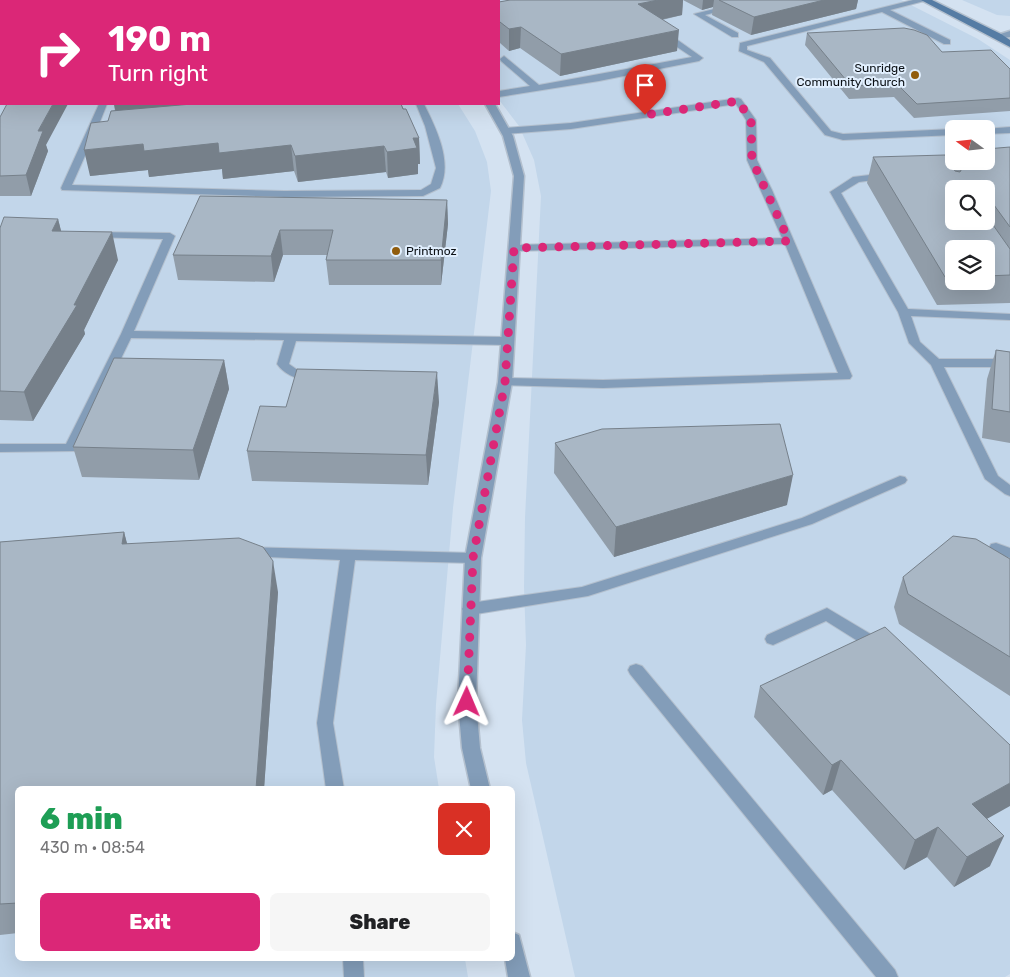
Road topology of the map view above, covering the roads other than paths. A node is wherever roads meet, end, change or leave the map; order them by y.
1 (760, 0) edge
2 (925, 0) edge
3 (883, 9) junction
4 (654, 27) edge
5 (1010, 34) edge
6 (735, 35) dead end
7 (998, 36) junction
8 (947, 42) dead end
9 (1010, 44) edge
10 (504, 59) dead end
11 (537, 88) junction
12 (500, 94) edge
13 (103, 105) edge
14 (420, 105) edge
15 (491, 105) edge
16 (1010, 130) edge
17 (506, 131) junction
18 (995, 131) edge
19 (945, 132) edge
20 (110, 133) edge
21 (90, 136) junction
22 (894, 176) edge
23 (81, 235) edge
24 (789, 241) junction
25 (514, 248) junction
26 (904, 312) junction
27 (1010, 317) edge
28 (127, 334) junction
29 (291, 337) junction
30 (507, 341) junction
31 (936, 363) junction
32 (1010, 363) edge
33 (326, 376) edge
34 (505, 382) junction
35 (0, 448) edge
36 (900, 480) dead end
37 (1010, 491) edge
38 (229, 552) edge
39 (348, 556) junction
40 (473, 558) junction
41 (470, 609) junction
42 (773, 639) dead end
43 (890, 654) edge
44 (636, 670) dead end
45 (335, 786) edge
46 (480, 786) edge
47 (515, 957) edge
48 (352, 961) edge
49 (354, 977) edge
50 (519, 977) edge
51 (888, 977) edge

1 - 6 lane
2 - 3 lane
2 - 7 street
3 - 8 lane
3 - 19 lane
4 - 11 lane
5 - 7 street
7 - 9 street
10 - 11 lane
11 - 12 lane
13 - 21 lane
14 - 21 lane
15 - 17 street
16 - 18 lane
17 - 24 lane
17 - 25 street
20 - 21 lane
22 - 26 lane
23 - 28 lane
24 - 25 lane
24 - 34 lane
25 - 30 street
26 - 27 lane
26 - 31 lane
28 - 29 lane
28 - 35 lane
29 - 30 lane
29 - 33 lane
30 - 34 street
31 - 32 lane
31 - 37 lane
34 - 40 street
36 - 41 lane
38 - 39 lane
39 - 40 lane
39 - 45 lane
40 - 41 street
41 - 46 street
42 - 43 lane
44 - 51 lane
47 - 50 street
48 - 49 lane

